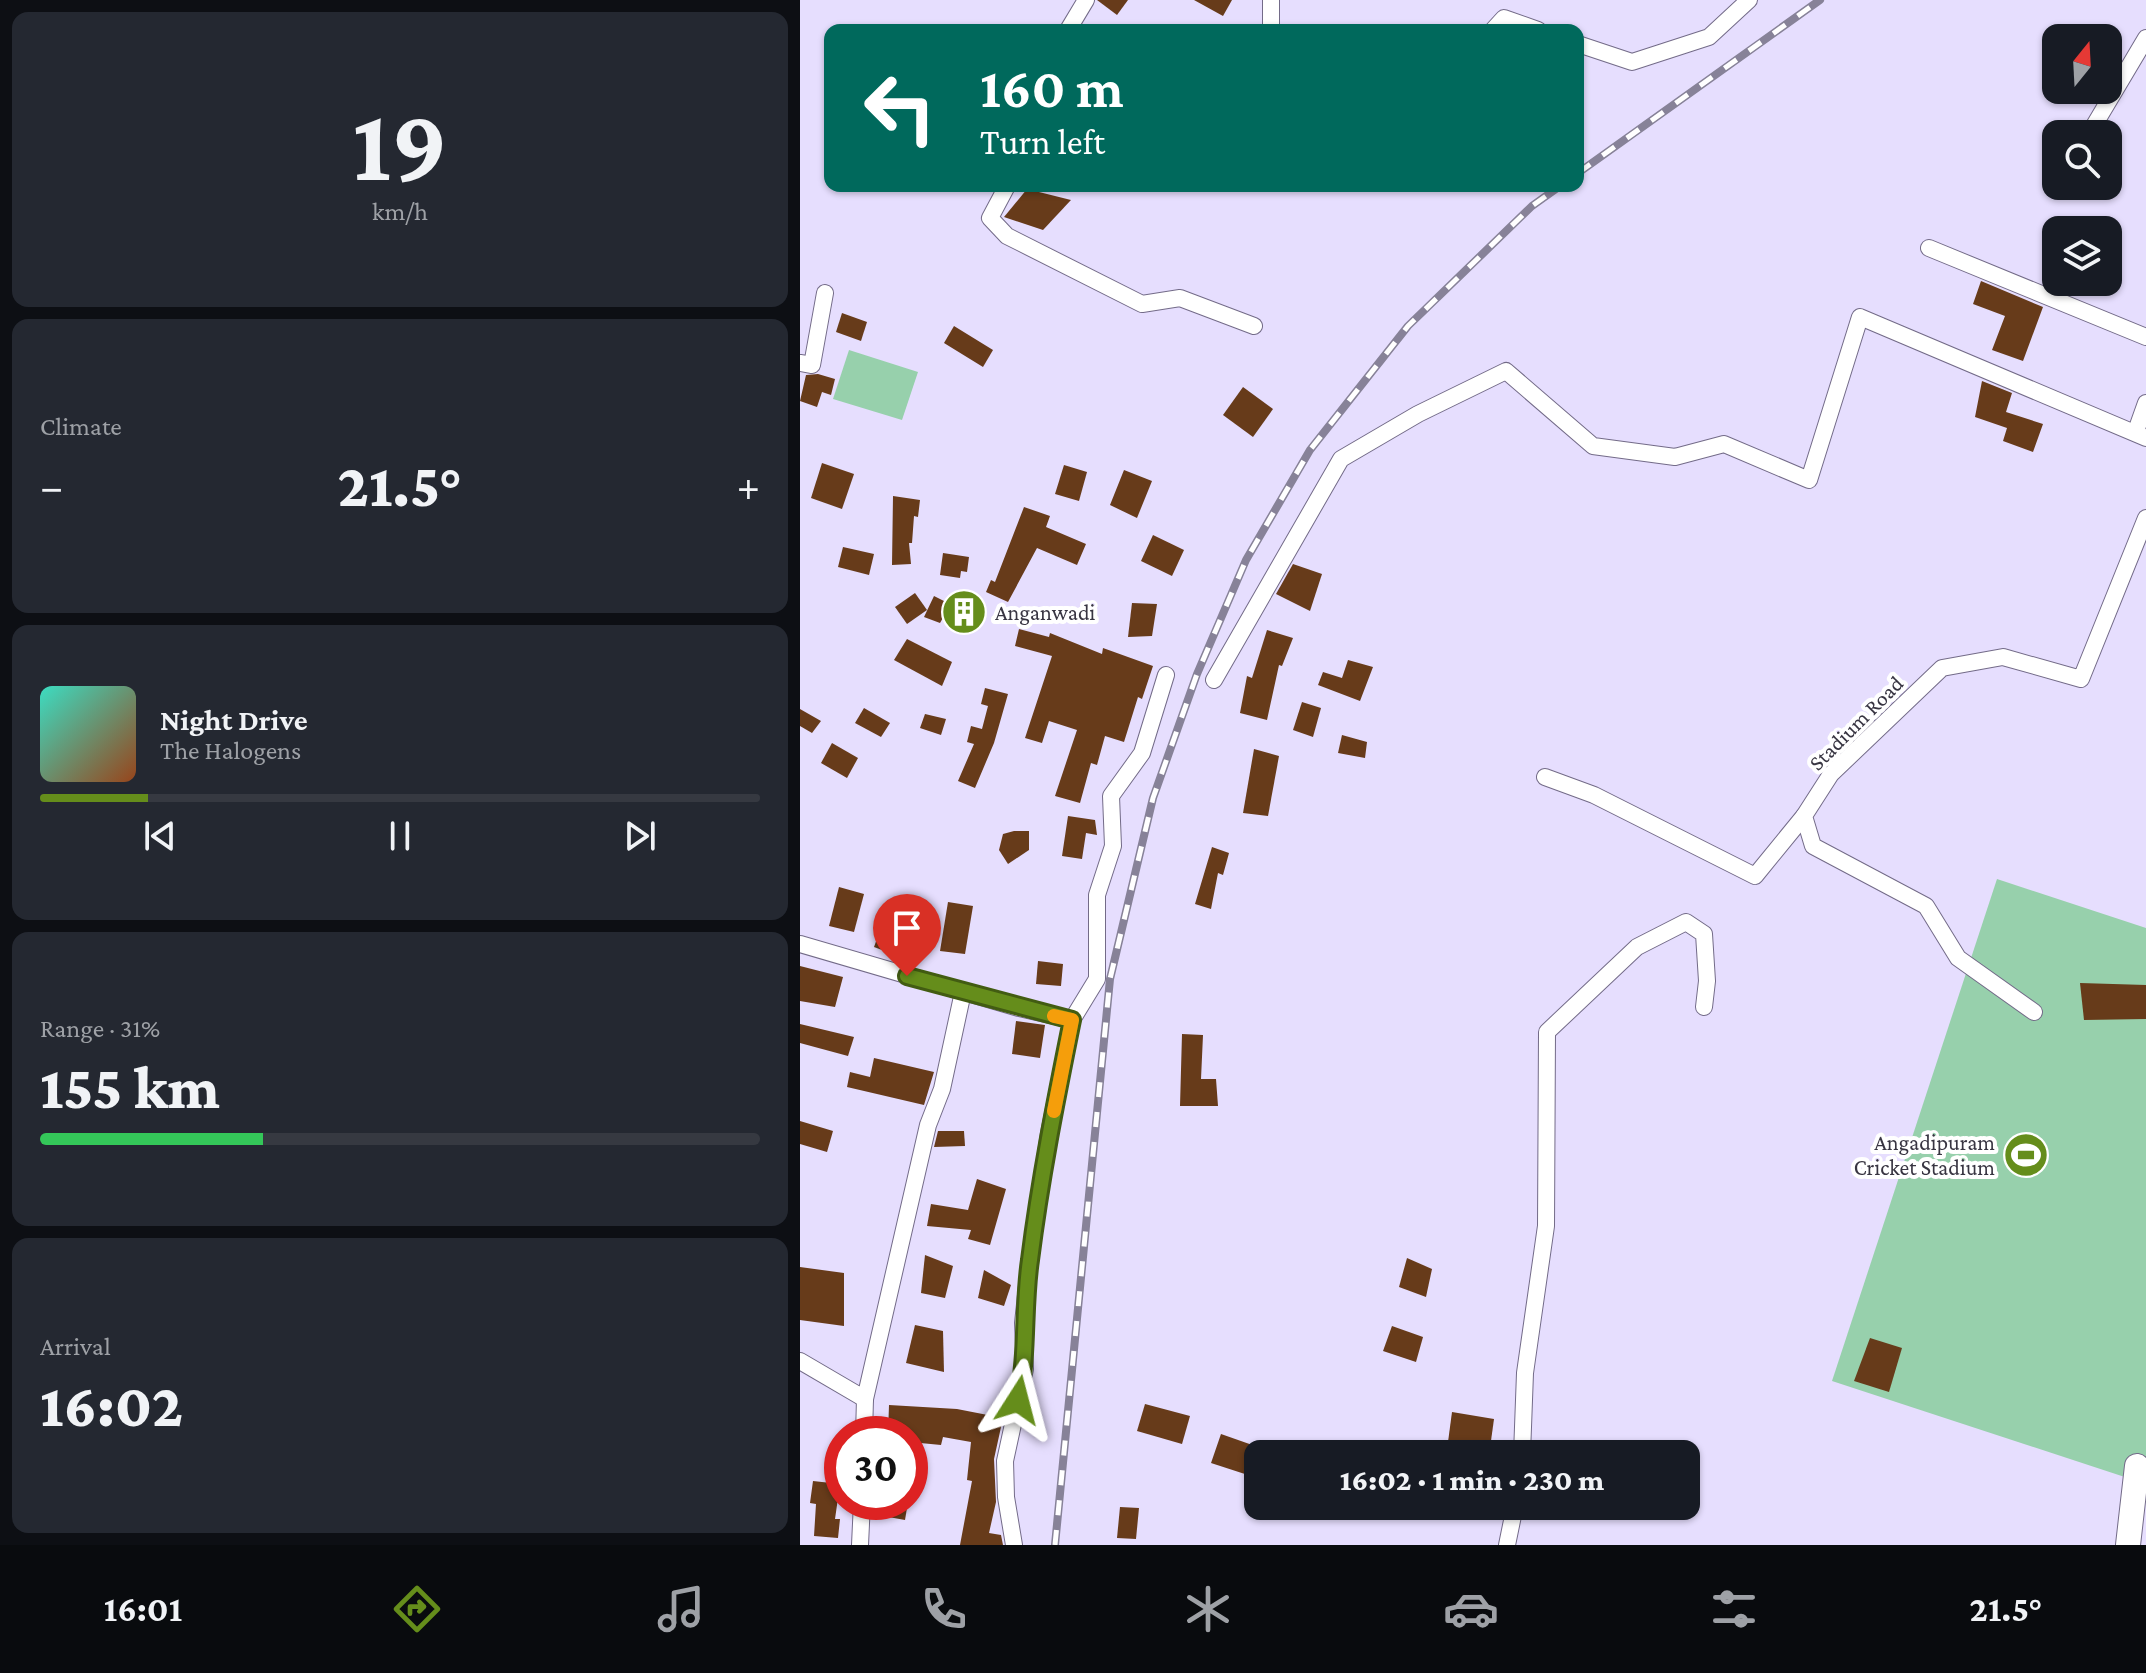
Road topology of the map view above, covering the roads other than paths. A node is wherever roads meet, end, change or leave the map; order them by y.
1 (1086, 0) edge
2 (1271, 0) edge
3 (1749, 0) edge
4 (1072, 24) edge
5 (1271, 24) edge
6 (1498, 24) edge
7 (1521, 24) edge
8 (2146, 38) edge
9 (1584, 46) edge
10 (2097, 120) edge
11 (1004, 192) edge
12 (1929, 248) dead end
13 (825, 293) dead end
14 (1254, 326) dead end
15 (2146, 337) edge
16 (800, 363) edge
17 (2146, 403) edge
18 (2141, 434) edge
19 (2146, 518) edge
20 (1166, 675) dead end
21 (1214, 680) dead end
22 (1545, 777) dead end
23 (1804, 816) junction
24 (800, 944) edge
25 (963, 992) junction
26 (1704, 1007) dead end
27 (2034, 1012) dead end
28 (1072, 1020) junction
29 (800, 1361) edge
30 (865, 1399) junction
31 (865, 1416) edge
32 (1523, 1440) edge
33 (2137, 1466) dead end
34 (861, 1520) edge
35 (1512, 1520) edge
36 (860, 1545) edge
37 (1014, 1545) edge
38 (1507, 1545) edge
39 (2128, 1545) edge

1 - 4 street
2 - 5 street
3 - 9 street
6 - 7 street
8 - 10 street
11 - 14 street
12 - 15 street
13 - 16 street
17 - 18 street
18 - 21 street
19 - 23 street, Stadium Road
20 - 28 street
22 - 23 street
23 - 27 street
24 - 25 street
25 - 28 street
25 - 30 street
26 - 32 street
28 - 37 street
29 - 30 street
30 - 31 street
33 - 39 street
34 - 36 street
35 - 38 street

